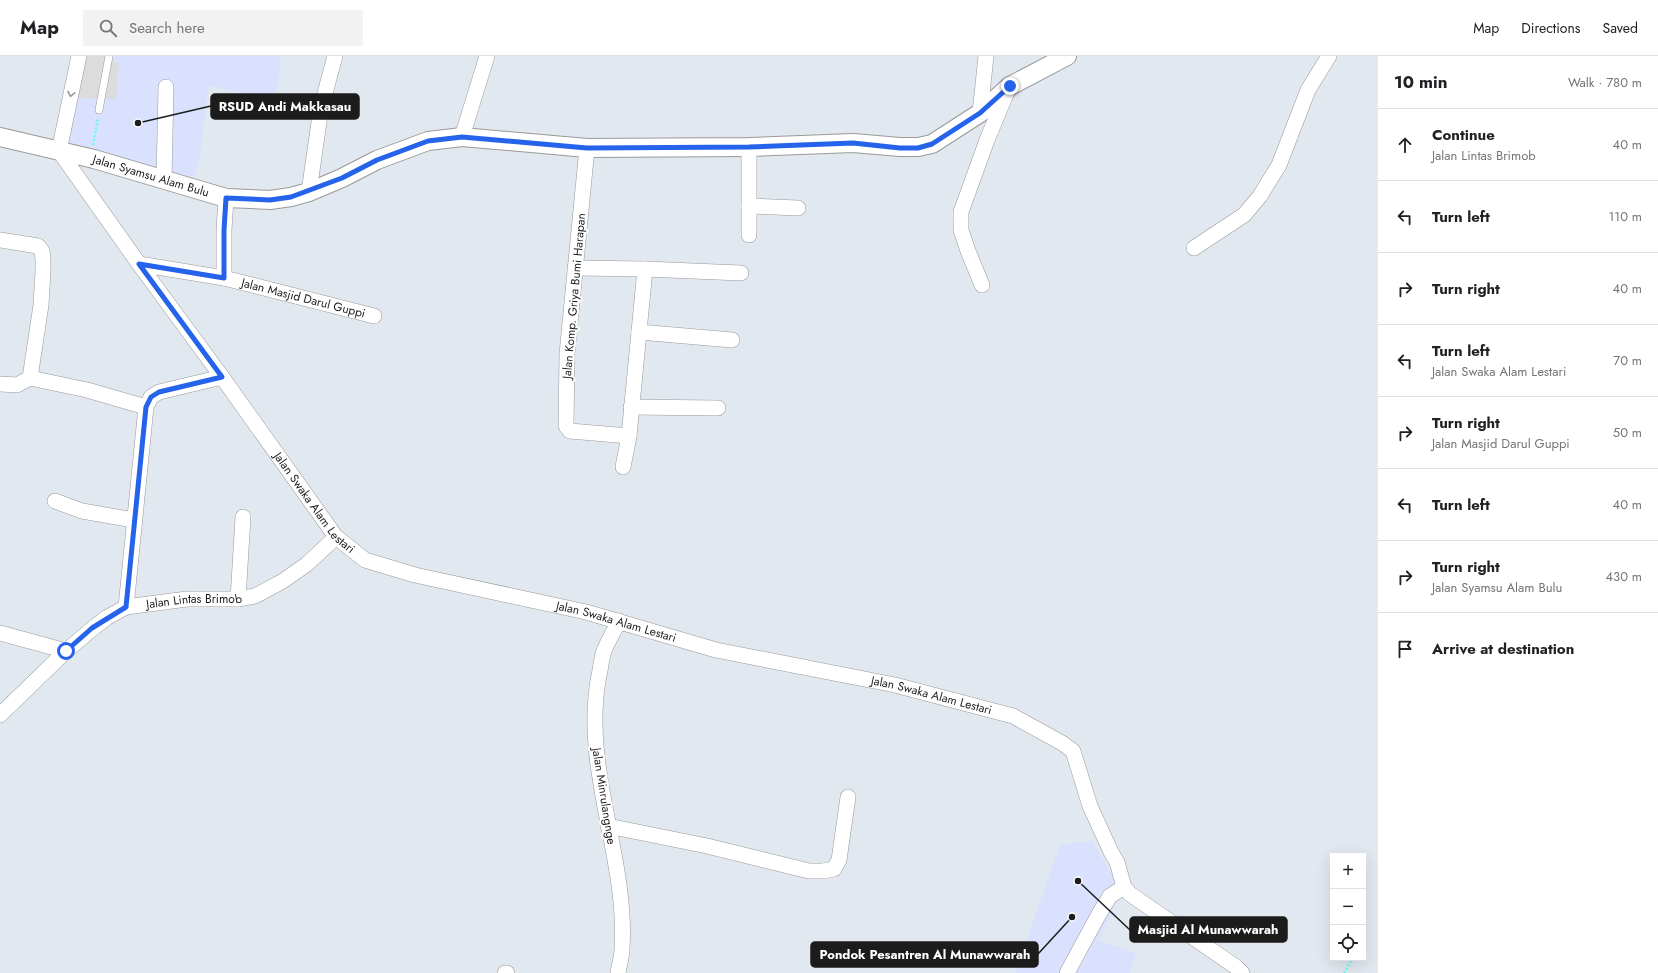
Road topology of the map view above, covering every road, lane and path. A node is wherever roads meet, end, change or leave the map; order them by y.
1 (79, 56) edge
2 (109, 56) edge
3 (335, 56) edge
4 (487, 56) edge
5 (986, 56) edge
6 (1067, 56) edge
7 (1329, 56) edge
8 (1010, 86) junction
9 (166, 87) dead end
10 (99, 110) joint
11 (980, 113) junction
12 (0, 137) edge
13 (462, 137) junction
14 (749, 147) junction
15 (587, 148) junction
16 (59, 151) junction
17 (91, 158) junction
18 (164, 180) junction
19 (309, 192) junction
20 (226, 198) junction
21 (749, 206) junction
22 (798, 208) dead end
23 (749, 235) dead end
24 (0, 240) edge
25 (1194, 248) dead end
26 (139, 264) junction
27 (576, 268) junction
28 (645, 269) junction
29 (741, 273) dead end
30 (224, 278) junction
31 (982, 285) dead end
32 (374, 316) dead end
33 (639, 332) junction
34 (732, 340) dead end
35 (222, 377) junction
36 (30, 378) junction
37 (0, 384) edge
38 (146, 407) junction
39 (631, 407) junction
40 (718, 408) dead end
41 (629, 436) junction
42 (623, 467) dead end
43 (55, 501) dead end
44 (243, 517) dead end
45 (134, 520) junction
46 (336, 537) junction
47 (238, 599) junction
48 (126, 607) junction
49 (619, 621) junction
50 (0, 633) edge
51 (66, 651) junction
52 (0, 715) edge
53 (848, 797) dead end
54 (608, 826) junction
55 (1124, 887) junction
56 (1351, 961) edge
57 (618, 973) edge
58 (1067, 973) edge
59 (1242, 973) edge
60 (1344, 973) edge

1 -> 16 street
2 - 10 lane
3 - 19 street
4 - 13 street
5 - 11 street
6 - 8 street, Jalan Syamsu Alam Bulu
7 - 25 street
8 - 11 street, Jalan Syamsu Alam Bulu
8 - 31 street
9 - 18 street
10 - 17 path
11 - 14 street, Jalan Syamsu Alam Bulu
12 - 16 street, Jalan Syamsu Alam Bulu
13 - 15 street, Jalan Syamsu Alam Bulu
13 - 19 street, Jalan Syamsu Alam Bulu
14 - 15 street, Jalan Syamsu Alam Bulu
14 - 21 street
15 - 27 street, Jalan Komp. Griya Bumi Harapan
16 - 17 street, Jalan Syamsu Alam Bulu
16 - 26 street, Jalan Swaka Alam Lestari
17 - 18 street, Jalan Syamsu Alam Bulu
18 - 20 street, Jalan Syamsu Alam Bulu
19 - 20 street, Jalan Syamsu Alam Bulu
20 - 30 street
21 - 22 street
21 - 23 street
24 - 36 street
26 - 30 street, Jalan Masjid Darul Guppi
26 - 35 street, Jalan Swaka Alam Lestari
27 - 28 street
27 - 41 street, Jalan Komp. Griya Bumi Harapan
28 - 29 street
28 - 33 street
30 - 32 street, Jalan Masjid Darul Guppi
33 - 34 street
33 - 39 street
35 - 38 street
35 - 46 street, Jalan Swaka Alam Lestari
36 - 37 street
36 - 38 street
38 - 45 street
39 - 40 street
39 - 41 street
41 - 42 street
43 - 45 street
44 - 47 street
45 - 48 street
46 - 47 street, Jalan Lintas Brimob
46 - 49 street, Jalan Swaka Alam Lestari
47 - 48 street, Jalan Lintas Brimob
48 - 51 street, Jalan Lintas Brimob
49 - 54 street, Jalan Minrulangnge
49 - 55 street, Jalan Swaka Alam Lestari
50 - 51 street
51 - 52 street, Jalan Lintas Brimob
53 - 54 street
54 - 57 street, Jalan Minrulangnge
55 - 58 street
55 - 59 street
56 - 60 path

